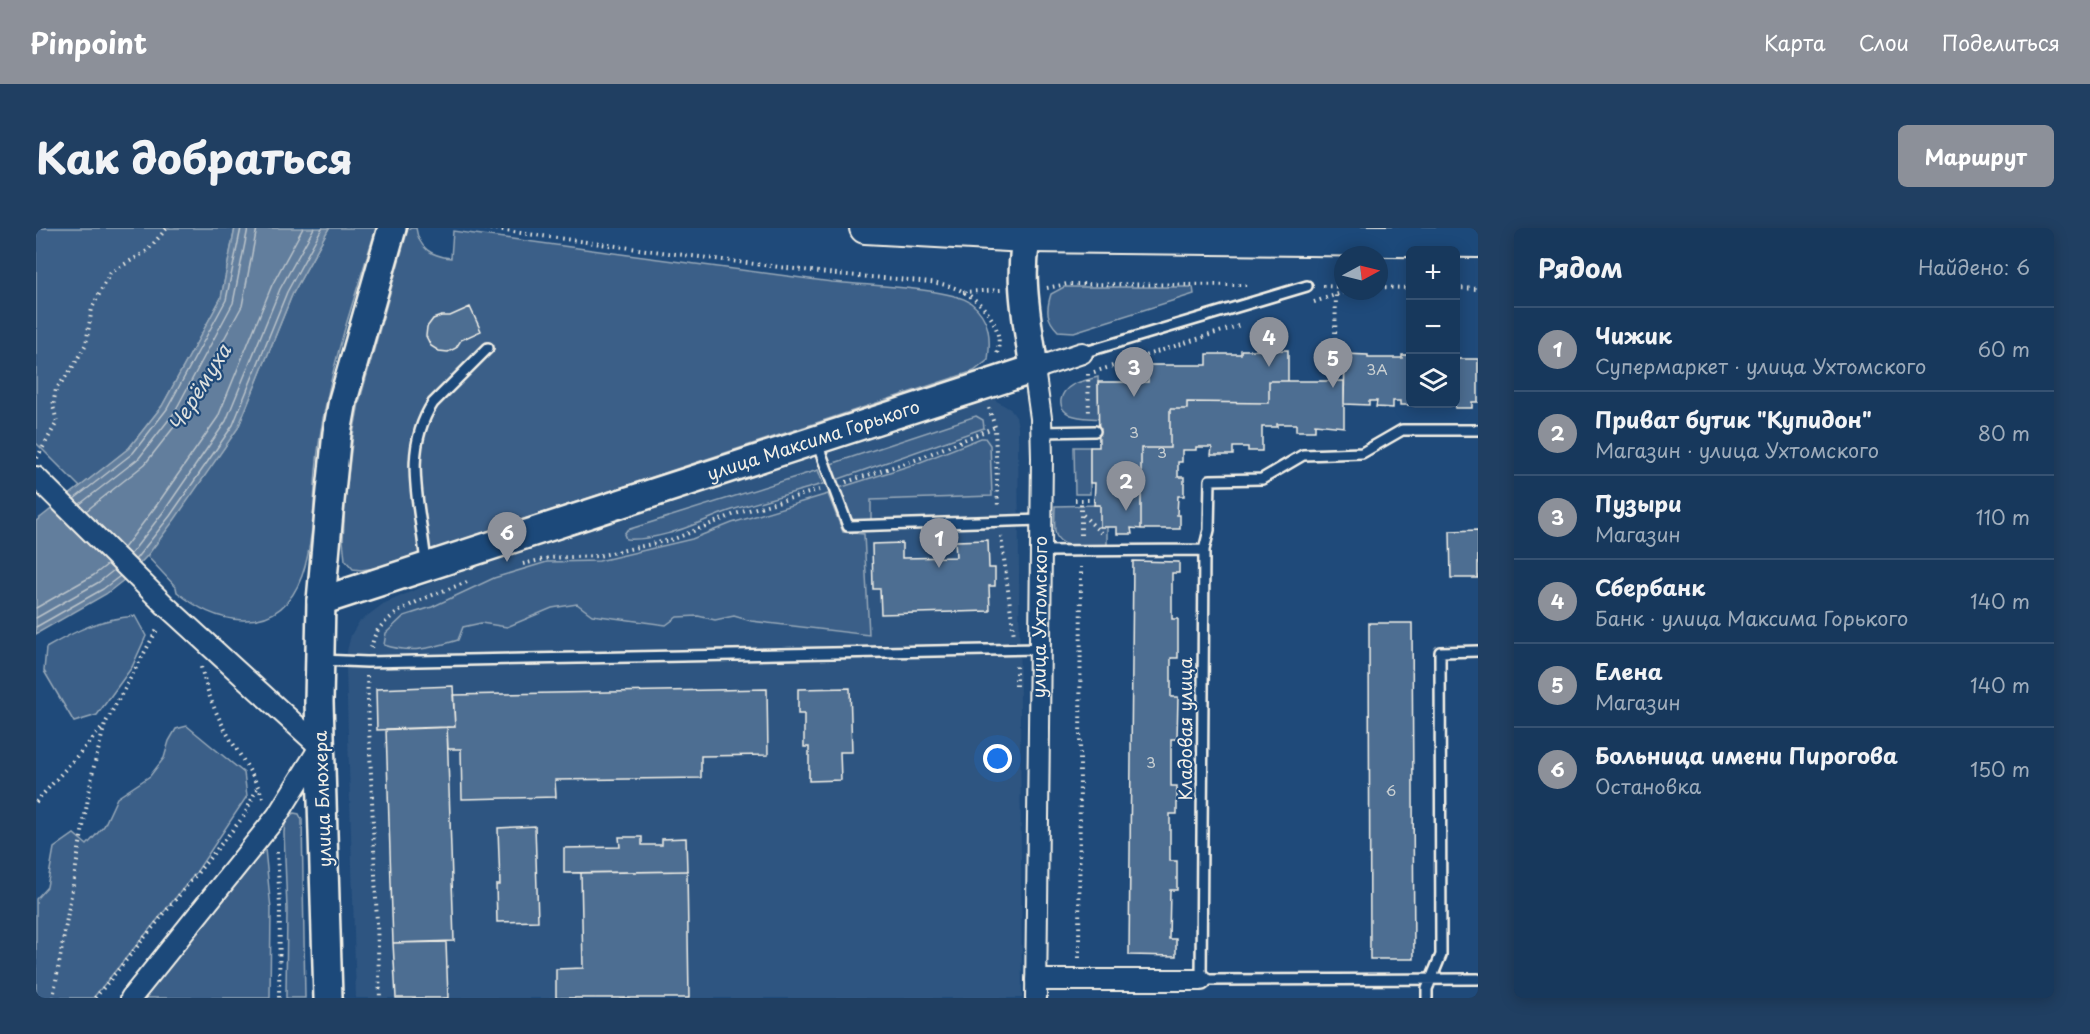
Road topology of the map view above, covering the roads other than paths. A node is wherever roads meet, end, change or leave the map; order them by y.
1 (392, 228) edge
2 (865, 228) edge
3 (1288, 228) edge
4 (1028, 233) edge
5 (1323, 240) junction
6 (1478, 242) edge
7 (1307, 286) road end
8 (488, 348) dead end
9 (1082, 353) joint
10 (1034, 369) junction
11 (1478, 430) edge
12 (1092, 431) road end
13 (1041, 432) junction
14 (816, 441) junction
15 (36, 477) edge
16 (1041, 520) junction
17 (1042, 550) junction
18 (1204, 550) junction
19 (426, 567) junction
20 (321, 601) junction
21 (1041, 649) junction
22 (1478, 651) edge
23 (319, 660) junction
24 (320, 747) junction
25 (1432, 979) junction
26 (1478, 979) edge
27 (1201, 980) junction
28 (1036, 989) edge
29 (130, 998) edge
30 (328, 998) edge
31 (1427, 998) edge

1 - 20 street, улица Блюхера
2 - 4 main road
3 - 5 street
4 - 5 main road
4 - 10 street, улица Ухтомского
5 - 6 main road
7 - 9 lane, улица Максима Горького
8 - 19 lane
9 - 10 street, улица Максима Горького
10 - 13 street, улица Ухтомского
10 - 14 street, улица Максима Горького
11 - 18 lane, Кладовая улица
12 - 13 lane
13 - 16 street, улица Ухтомского
14 - 16 lane
14 - 19 street, улица Максима Горького
15 - 24 street
16 - 17 street, улица Ухтомского
17 - 18 lane
17 - 21 street, улица Ухтомского
18 - 27 lane, Кладовая улица
19 - 20 street, улица Максима Горького
20 - 23 street, улица Блюхера
21 - 23 lane
21 - 28 street, улица Ухтомского
22 - 25 lane
23 - 24 street, улица Блюхера
24 - 29 street
24 - 30 street, улица Блюхера
25 - 26 lane
25 - 27 lane
25 - 31 lane
27 - 28 street

